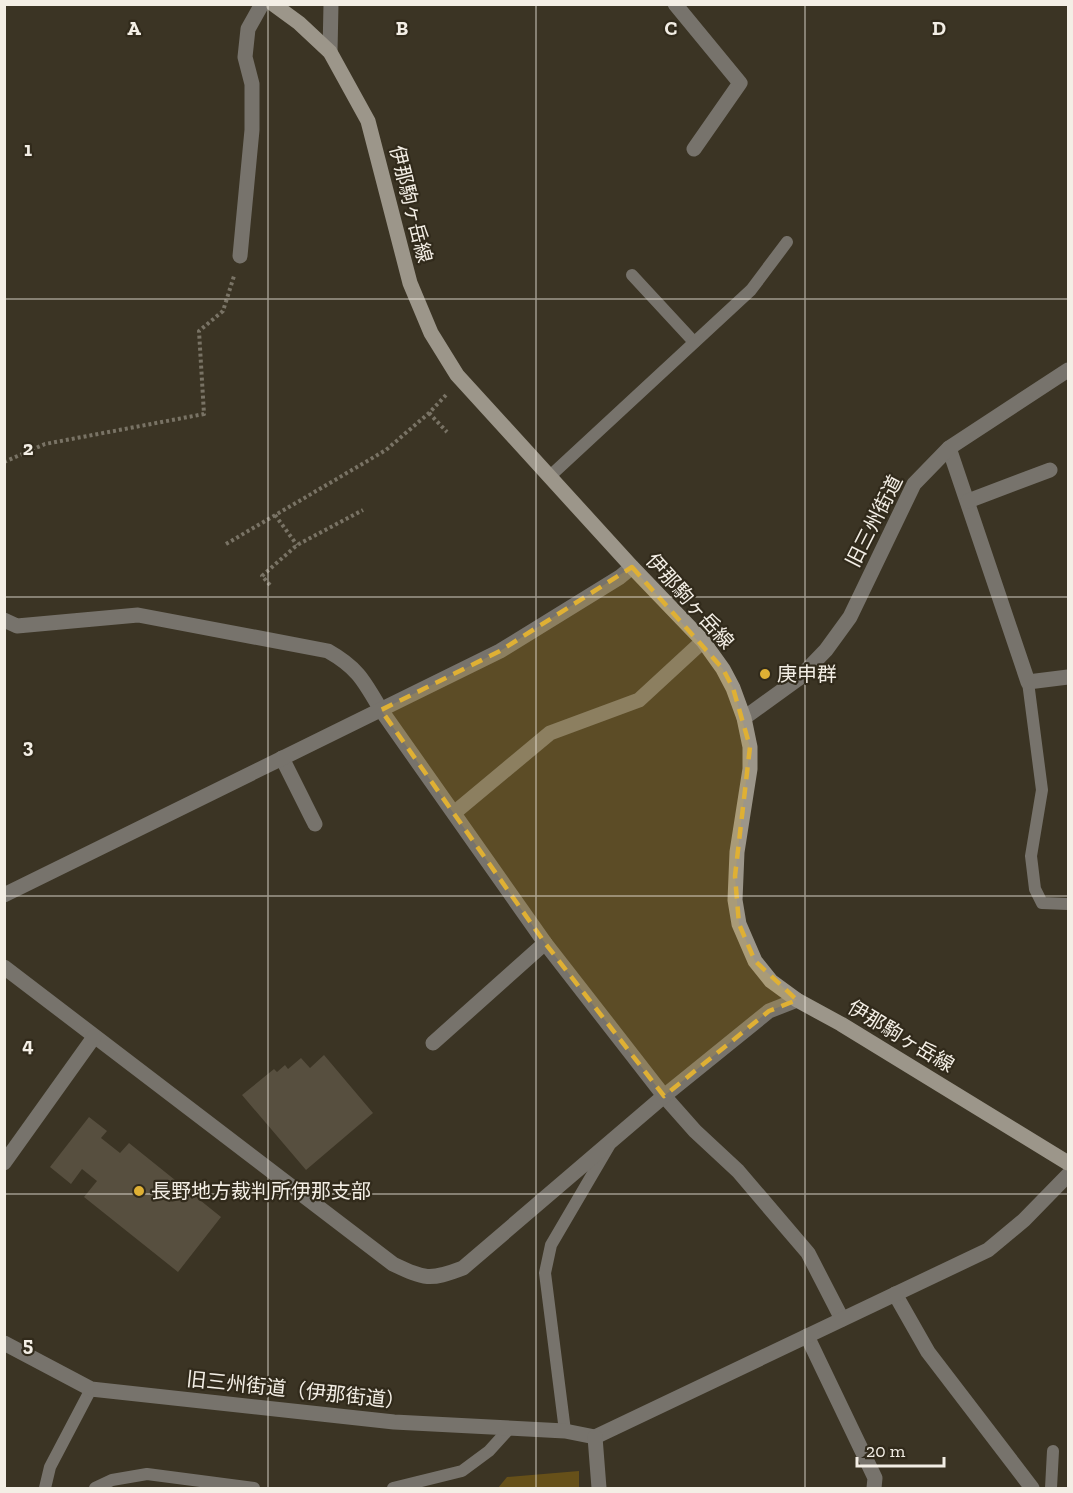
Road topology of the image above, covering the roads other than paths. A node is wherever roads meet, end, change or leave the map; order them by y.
1 (262, 4) edge
2 (273, 4) edge
3 (331, 4) edge
4 (675, 4) edge
5 (330, 52) junction
6 (694, 149) dead end
7 (787, 242) dead end
8 (240, 256) road end
9 (632, 275) dead end
10 (694, 342) junction
11 (1068, 370) edge
12 (949, 448) junction
13 (1050, 470) dead end
14 (549, 477) junction
15 (968, 501) junction
16 (632, 567) junction
17 (4, 620) edge
18 (703, 641) junction
19 (1068, 677) edge
20 (1028, 682) junction
21 (381, 711) junction
22 (744, 718) junction
23 (282, 758) junction
24 (454, 813) junction
25 (315, 824) dead end
26 (4, 895) edge
27 (1068, 904) edge
28 (545, 944) junction
29 (4, 967) edge
30 (797, 1000) junction
31 (94, 1037) junction
32 (433, 1043) dead end
33 (663, 1096) junction
34 (611, 1142) junction
35 (4, 1163) edge
36 (1068, 1163) edge
37 (1068, 1175) edge
38 (895, 1294) junction
39 (842, 1319) junction
40 (807, 1336) junction
41 (4, 1343) edge
42 (91, 1389) junction
43 (509, 1429) junction
44 (565, 1431) junction
45 (595, 1437) junction
46 (1053, 1451) dead end
47 (45, 1488) edge
48 (94, 1488) edge
49 (254, 1488) edge
50 (393, 1488) edge
51 (599, 1488) edge
52 (874, 1488) edge
53 (1032, 1488) edge
54 (1051, 1488) edge

1 - 8 street
2 - 5 main road, 伊那駒ヶ岳線
3 - 5 street
4 - 6 street
5 - 14 main road, 伊那駒ヶ岳線
7 - 10 lane
9 - 10 lane
10 - 14 lane
11 - 12 street, 旧三州街道
12 - 15 street
12 - 22 street, 旧三州街道
13 - 15 street
14 - 16 main road, 伊那駒ヶ岳線
15 - 20 street
16 - 18 main road, 伊那駒ヶ岳線
16 - 21 street
17 - 21 street
18 - 22 main road, 伊那駒ヶ岳線
18 - 24 street
19 - 20 street
20 - 27 lane
21 - 23 street
21 - 24 street
22 - 30 main road, 伊那駒ヶ岳線
23 - 25 street
23 - 26 street
24 - 28 street
28 - 32 street
28 - 33 street
29 - 31 street
30 - 33 street
30 - 36 main road, 伊那駒ヶ岳線
31 - 34 street
31 - 35 street
33 - 34 street
33 - 39 street
34 - 44 lane
37 - 38 street
38 - 39 street
38 - 53 street
39 - 40 street
40 - 45 street
40 - 52 street
41 - 42 street, 旧三州街道（伊那街道）
42 - 43 street, 旧三州街道（伊那街道）
42 - 47 lane
43 - 44 street, 旧三州街道（伊那街道）
43 - 50 lane
44 - 45 street, 旧三州街道（伊那街道）
45 - 51 street
46 - 54 lane
48 - 49 lane

